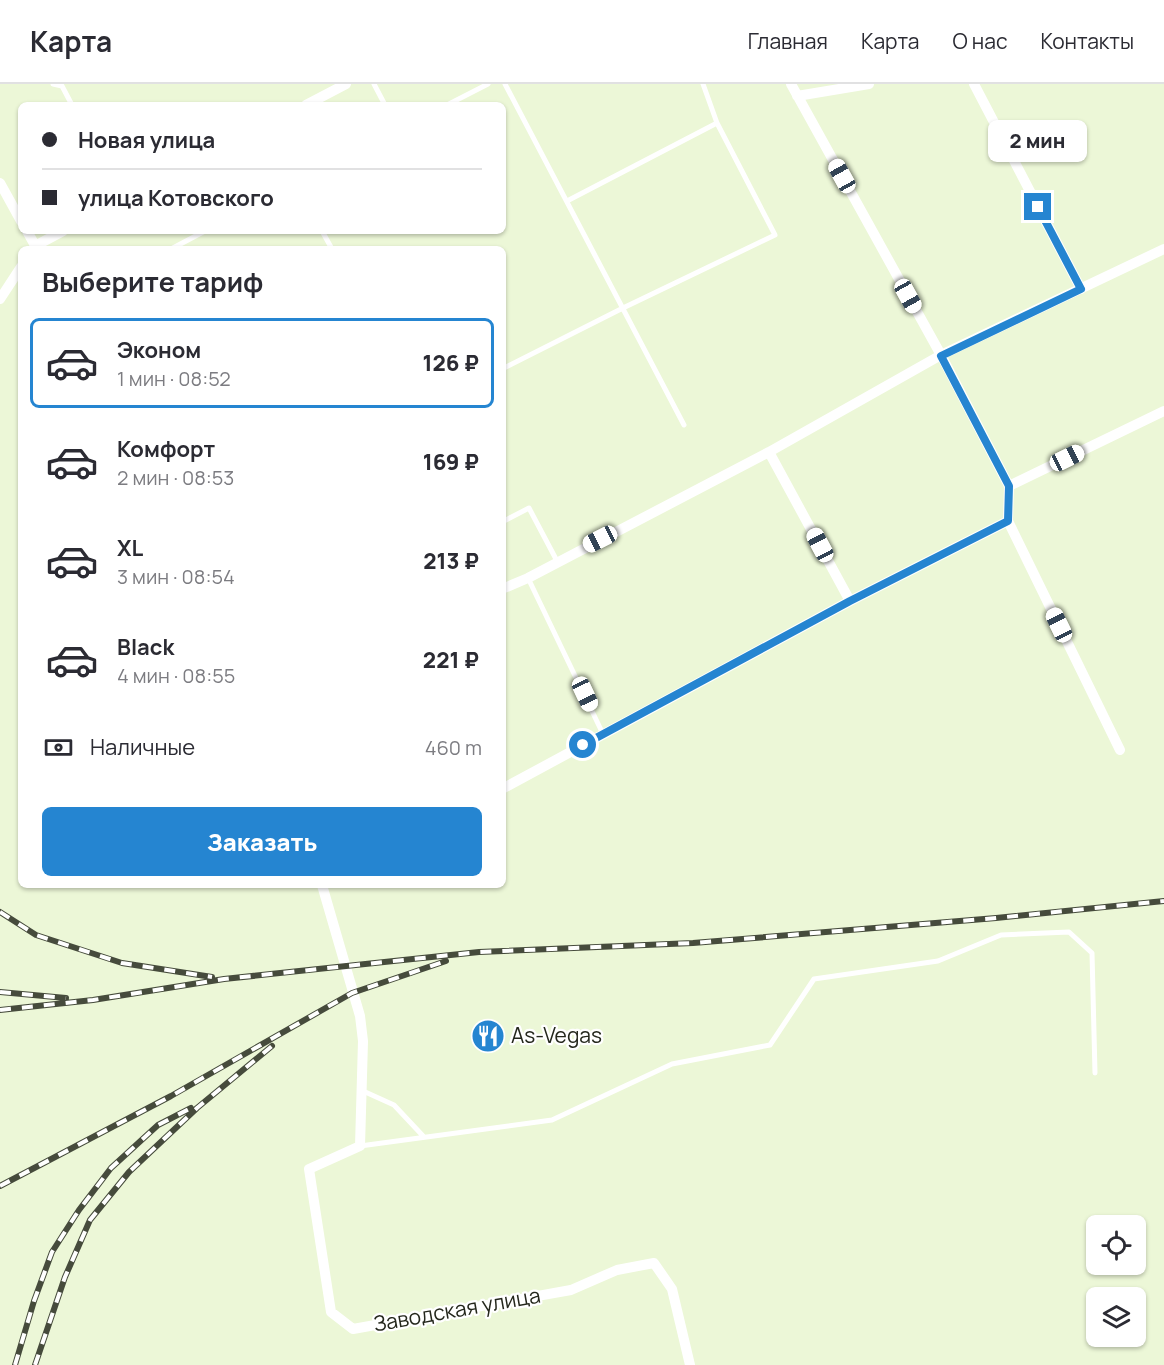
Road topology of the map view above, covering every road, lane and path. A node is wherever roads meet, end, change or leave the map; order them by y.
1 (53, 84) edge
2 (346, 84) edge
3 (374, 84) edge
4 (488, 84) edge
5 (505, 84) edge
6 (703, 84) edge
7 (791, 84) edge
8 (869, 84) edge
9 (974, 84) edge
10 (61, 85) edge
11 (797, 96) junction
12 (70, 102) edge
13 (312, 102) edge
14 (383, 102) edge
15 (453, 102) edge
16 (717, 123) junction
17 (0, 183) edge
18 (567, 201) junction
19 (18, 216) edge
20 (58, 234) edge
21 (199, 234) edge
22 (38, 246) edge
23 (177, 246) edge
24 (1164, 249) edge
25 (18, 272) edge
26 (1081, 289) junction
27 (0, 299) edge
28 (623, 308) junction
29 (941, 356) junction
30 (506, 367) edge
31 (1164, 411) edge
32 (684, 425) dead end
33 (769, 452) junction
34 (1009, 486) junction
35 (506, 520) edge
36 (1008, 521) junction
37 (557, 561) junction
38 (528, 578) junction
39 (506, 587) edge
40 (850, 601) junction
41 (603, 734) junction
42 (1120, 750) dead end
43 (506, 787) edge
44 (325, 888) edge
45 (1095, 1073) dead end
46 (363, 1092) junction
47 (424, 1137) junction
48 (360, 1146) junction
49 (690, 1365) edge

1 - 10 lane
2 - 13 street
3 - 14 lane
4 - 15 lane
5 - 18 lane
6 - 16 lane
7 - 11 street
8 - 11 street
9 - 26 street
10 - 12 lane
11 - 29 street
16 - 18 lane
16 - 28 lane
17 - 19 street
18 - 28 lane
20 - 22 street
21 - 23 lane
24 - 26 street
25 - 27 street
26 - 29 street
28 - 30 lane
28 - 32 lane
29 - 33 street
29 - 34 street
31 - 34 street
33 - 37 street
33 - 40 street
34 - 36 street
35 - 37 lane
36 - 40 street
36 - 42 street
37 - 38 street
38 - 39 street
38 - 41 lane
40 - 41 street
41 - 43 street
44 - 46 street
45 - 47 lane
46 - 47 lane
46 - 48 street
47 - 48 lane
48 - 49 street, Заводская улица

